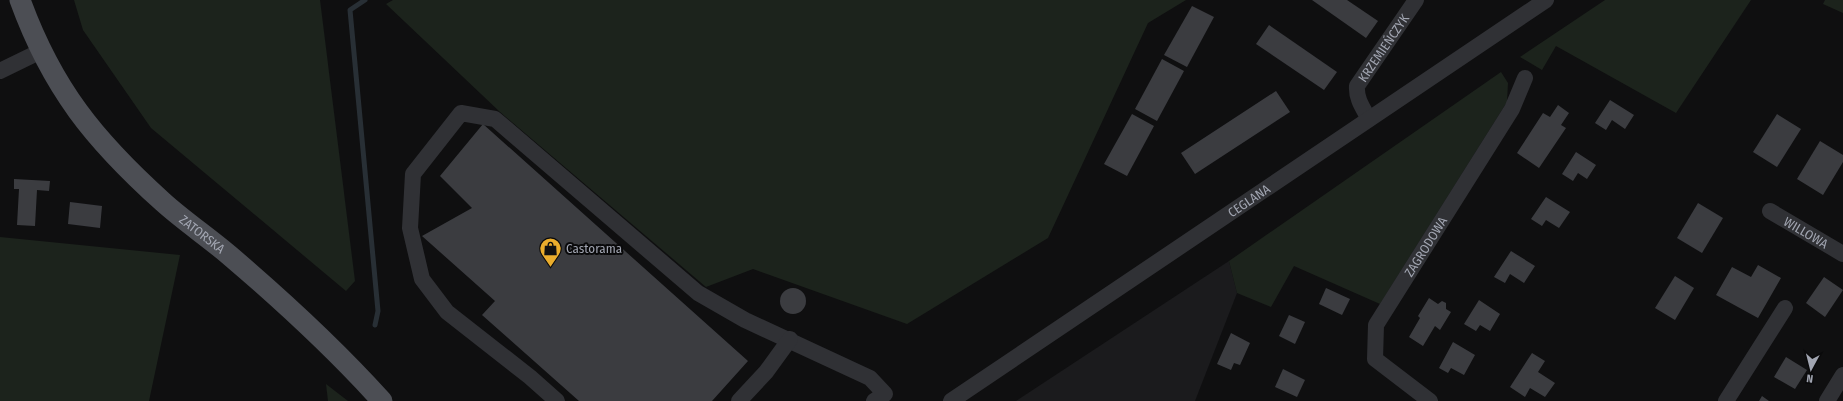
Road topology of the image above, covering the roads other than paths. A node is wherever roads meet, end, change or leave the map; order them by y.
1 (20, 0) edge
2 (1416, 0) edge
3 (1546, 0) edge
4 (40, 51) junction
5 (0, 70) edge
6 (1525, 78) dead end
7 (1369, 119) junction
8 (1770, 211) dead end
9 (1843, 254) edge
10 (1785, 308) dead end
11 (790, 339) junction
12 (1843, 375) edge
13 (884, 399) edge
14 (382, 401) edge
15 (556, 401) edge
16 (739, 401) edge
17 (952, 401) edge
18 (1430, 401) edge
19 (1726, 401) edge
20 (1827, 401) edge

1 - 4 main road, ZATORSKA
2 - 7 street, KRZEMIEŃCZYK
3 - 7 street, CEGLANA
4 - 5 street
4 - 14 main road, ZATORSKA
6 - 18 street, ZAGRODOWA
7 - 17 street, CEGLANA
8 - 9 street, WILLOWA
10 - 19 street
11 - 13 street
11 - 15 street
11 - 16 street
12 - 20 street

